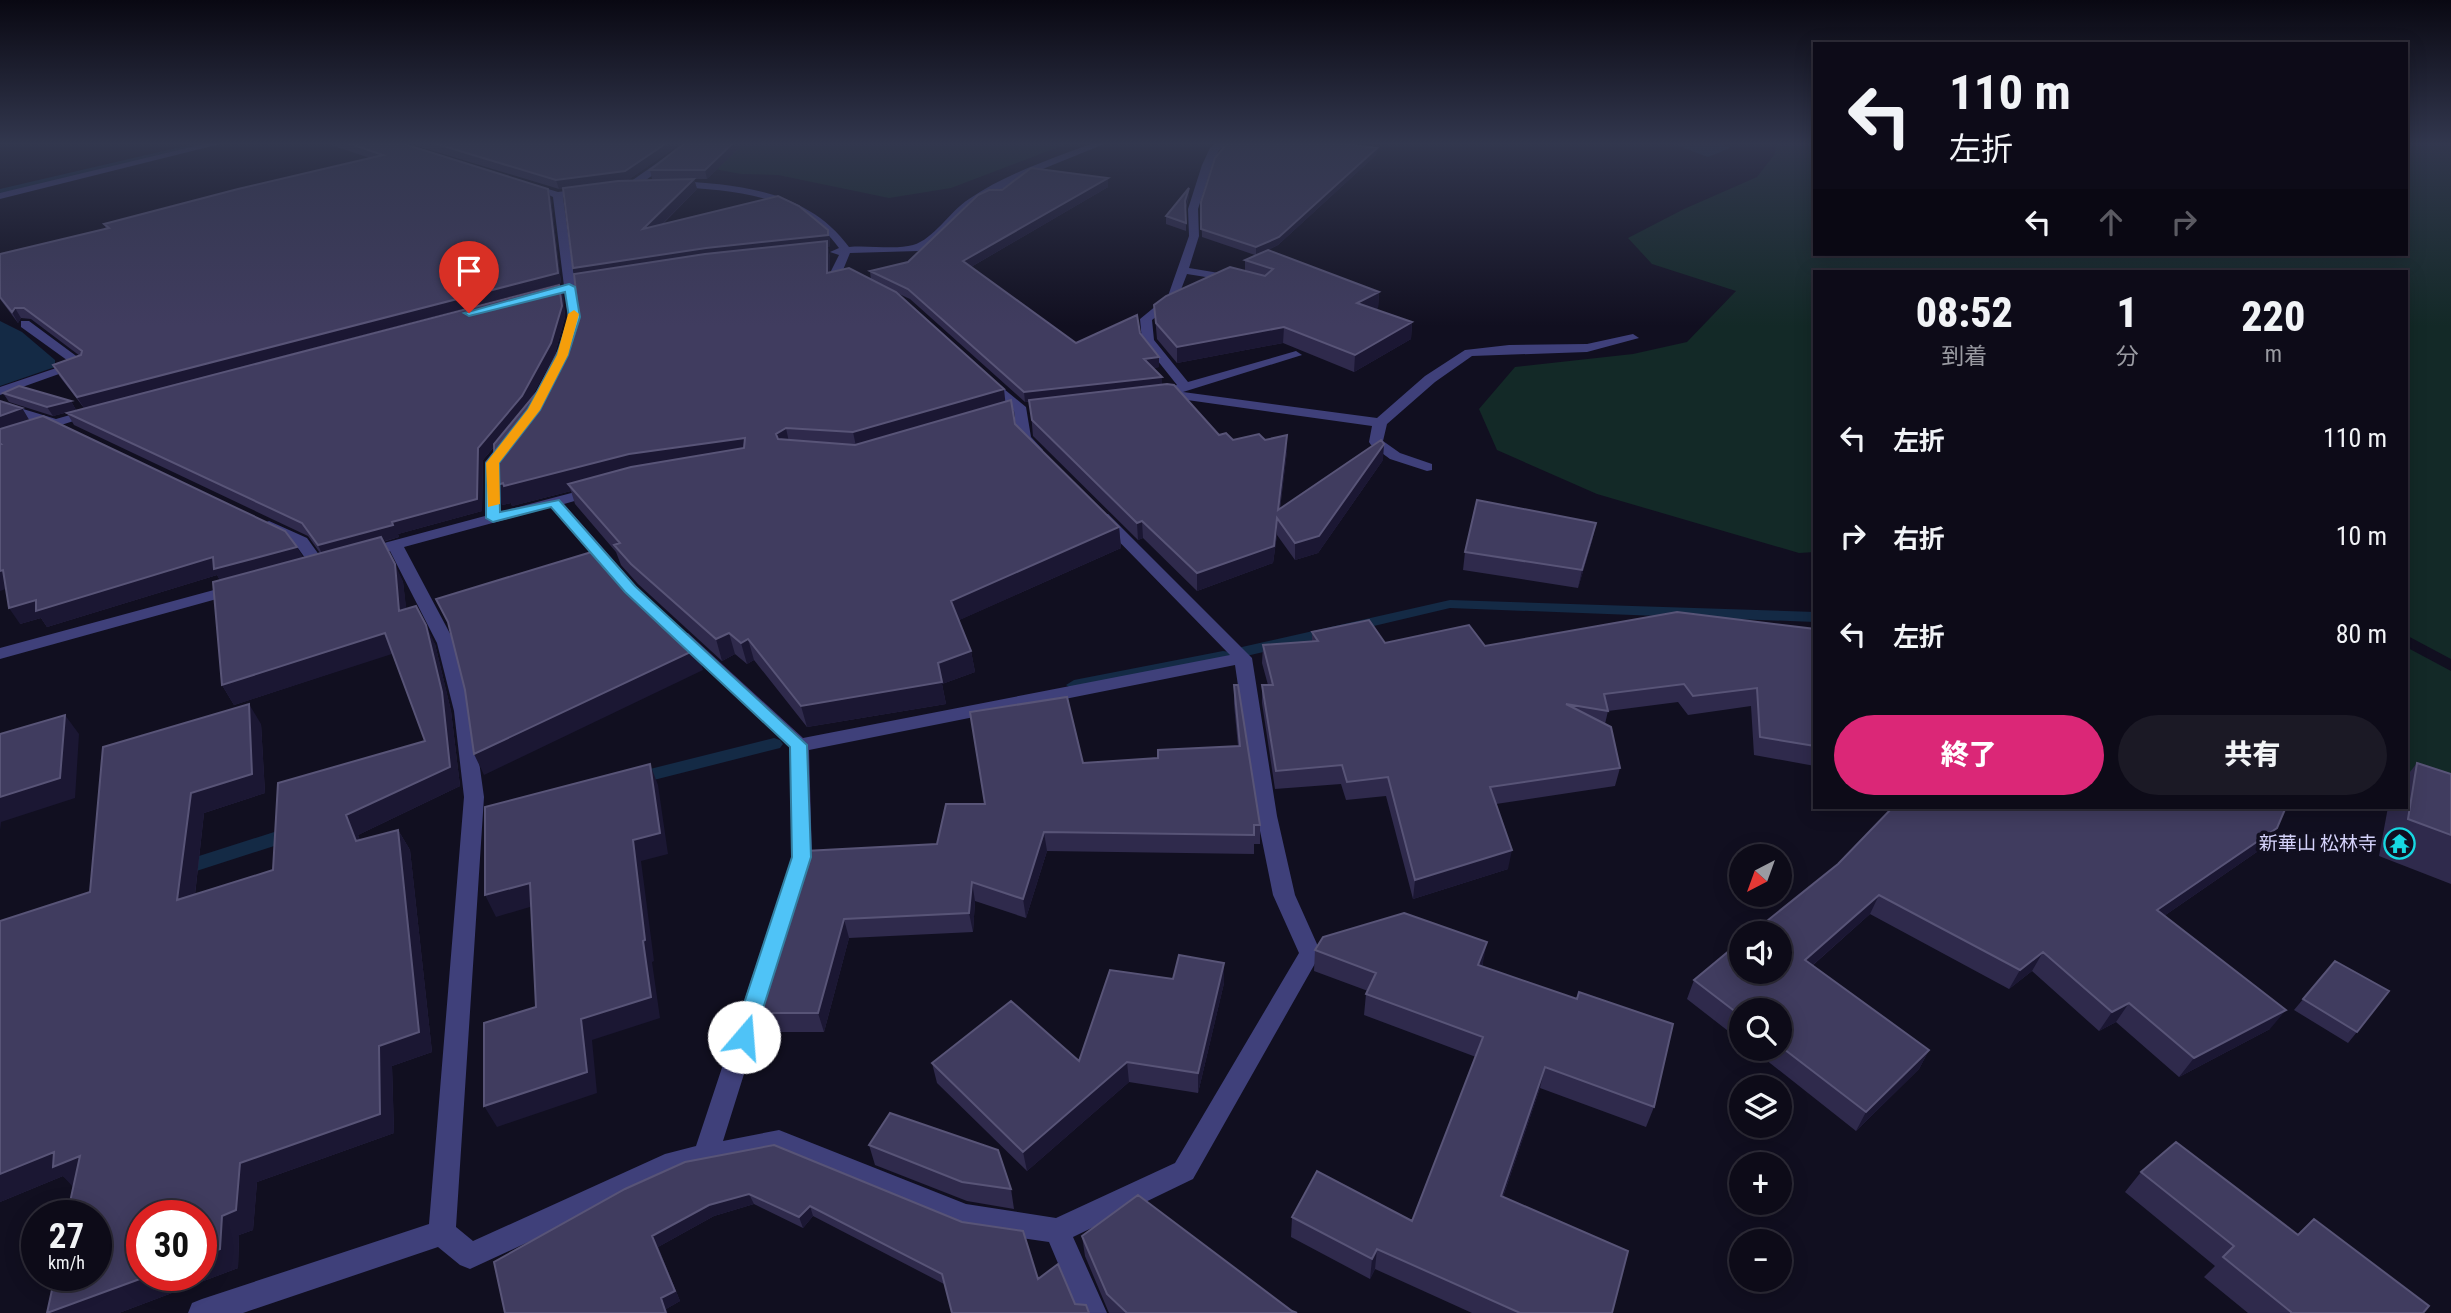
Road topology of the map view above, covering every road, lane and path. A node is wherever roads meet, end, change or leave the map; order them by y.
1 (559, 203) edge
2 (787, 203) edge
3 (970, 203) edge
4 (1196, 203) edge
5 (846, 251) junction
6 (818, 254) edge
7 (1182, 270) junction
8 (608, 281) edge
9 (1252, 283) edge
10 (569, 287) junction
11 (871, 288) edge
12 (519, 300) edge
13 (25, 324) edge
14 (1633, 338) dead end
15 (566, 342) edge
16 (1296, 355) edge
17 (972, 365) edge
18 (1185, 386) junction
19 (0, 391) edge
20 (1162, 393) junction
21 (1140, 397) edge
22 (0, 406) edge
23 (104, 409) edge
24 (53, 423) junction
25 (1380, 423) junction
26 (517, 431) edge
27 (76, 434) edge
28 (0, 441) edge
29 (1043, 457) edge
30 (1427, 467) dead end
31 (612, 486) edge
32 (555, 503) junction
33 (1091, 505) edge
34 (493, 518) junction
35 (253, 519) edge
36 (395, 545) junction
37 (253, 584) edge
38 (650, 608) edge
39 (670, 626) edge
40 (0, 654) edge
41 (1243, 658) junction
42 (799, 745) junction
43 (705, 1156) junction
44 (1057, 1231) junction
45 (442, 1233) junction
46 (202, 1313) edge
47 (1093, 1313) edge

1 - 10 street
2 - 5 street
3 - 5 street
4 - 7 street
5 - 6 street
5 - 11 street
7 - 9 street
7 - 18 street
8 - 10 street
10 - 12 street
10 - 15 street
13 - 19 street
14 - 25 street
16 - 18 street
17 - 29 street
18 - 20 street
20 - 21 street
20 - 25 street
22 - 24 street
23 - 24 street
24 - 27 street
24 - 28 street
25 - 30 street
26 - 34 street
31 - 32 street
32 - 34 street
32 - 38 street
33 - 41 street
34 - 36 street
35 - 36 street
36 - 45 street
37 - 40 street
39 - 42 street
41 - 42 street
41 - 44 street
42 - 43 street
43 - 44 street
43 - 45 street
44 - 47 street
45 - 46 street

